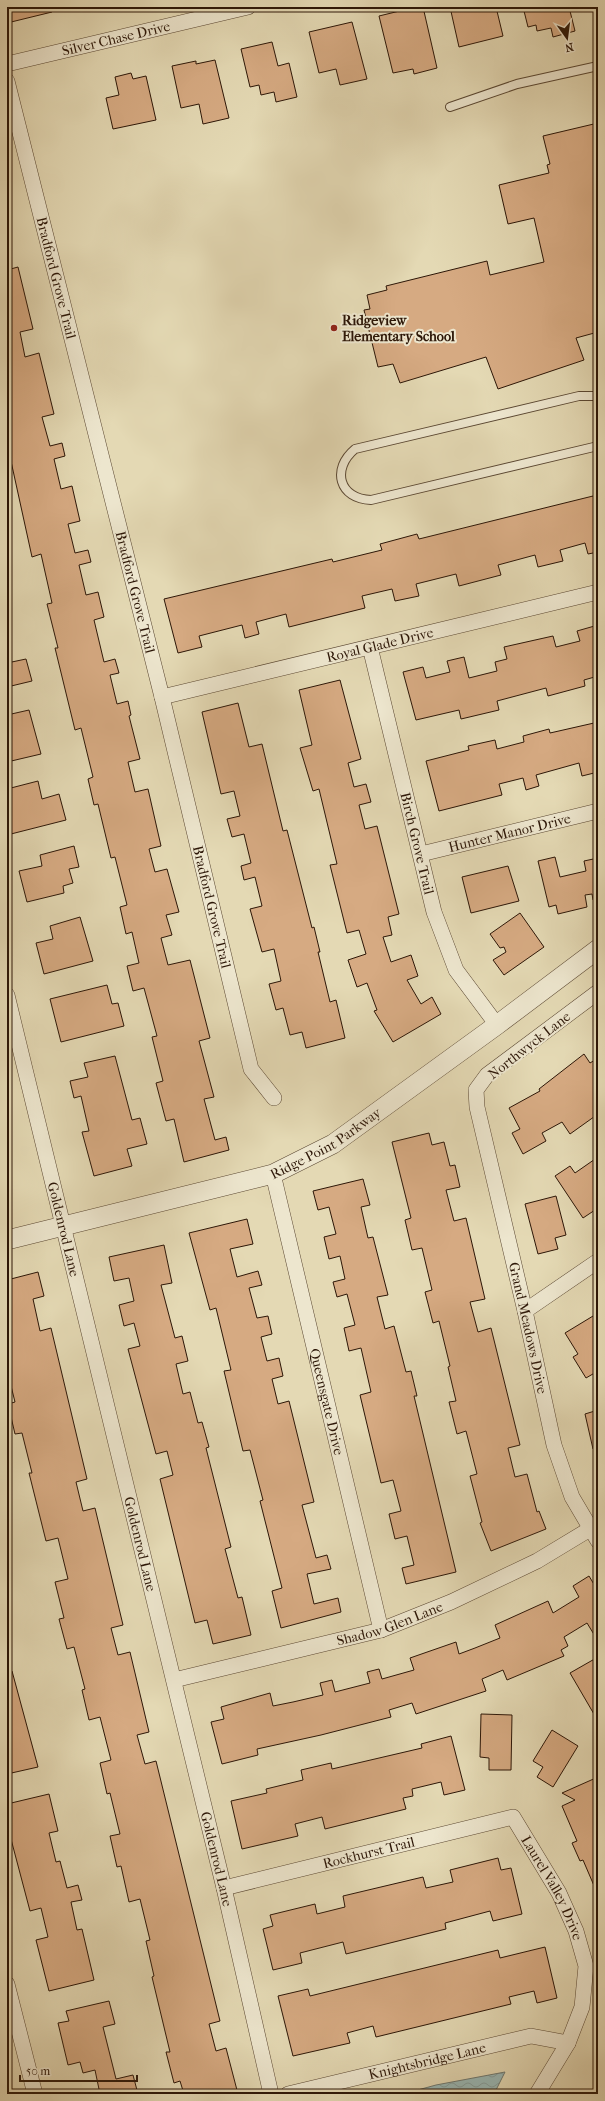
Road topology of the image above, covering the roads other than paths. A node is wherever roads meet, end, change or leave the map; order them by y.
1 (248, 7) edge
2 (7, 64) edge
3 (598, 66) edge
4 (7, 81) edge
5 (450, 107) dead end
6 (598, 396) edge
7 (598, 446) edge
8 (598, 592) edge
9 (370, 647) junction
10 (162, 697) junction
11 (598, 811) edge
12 (421, 854) junction
13 (598, 949) edge
14 (598, 992) edge
15 (7, 995) edge
16 (497, 1025) junction
17 (274, 1098) dead end
18 (476, 1107) joint
19 (273, 1174) junction
20 (64, 1225) junction
21 (7, 1240) edge
22 (598, 1261) edge
23 (525, 1311) junction
24 (594, 1535) edge
25 (381, 1630) junction
26 (174, 1680) junction
27 (513, 1817) joint
28 (224, 1888) junction
29 (7, 1984) edge
30 (568, 2044) junction
31 (36, 2094) edge
32 (271, 2094) edge
33 (288, 2094) edge
34 (537, 2094) edge

1 - 2 street, Silver Chase Drive
3 - 5 lane
4 - 10 street, Bradford Grove Trail
6 - 7 lane
8 - 9 street, Royal Glade Drive
9 - 10 street, Royal Glade Drive
9 - 12 street, Birch Grove Trail
10 - 17 street, Bradford Grove Trail
11 - 12 street, Hunter Manor Drive
12 - 16 street, Birch Grove Trail
13 - 16 street, Ridge Point Parkway
14 - 18 street, Northwyck Lane
15 - 20 street, Goldenrod Lane
16 - 19 street, Ridge Point Parkway
18 - 23 street, Grand Meadows Drive
19 - 20 street, Ridge Point Parkway
19 - 25 street, Queensgate Drive
20 - 21 street, Ridge Point Parkway
20 - 26 street, Goldenrod Lane
22 - 23 street
23 - 24 street, Grand Meadows Drive
24 - 25 street, Shadow Glen Lane
25 - 26 street, Shadow Glen Lane
26 - 28 street, Goldenrod Lane
27 - 28 street, Rockhurst Trail
27 - 30 street, Laurel Valley Drive
28 - 32 street, Goldenrod Lane
29 - 31 street
30 - 33 street, Knightsbridge Lane
30 - 34 street, Laurel Valley Drive

